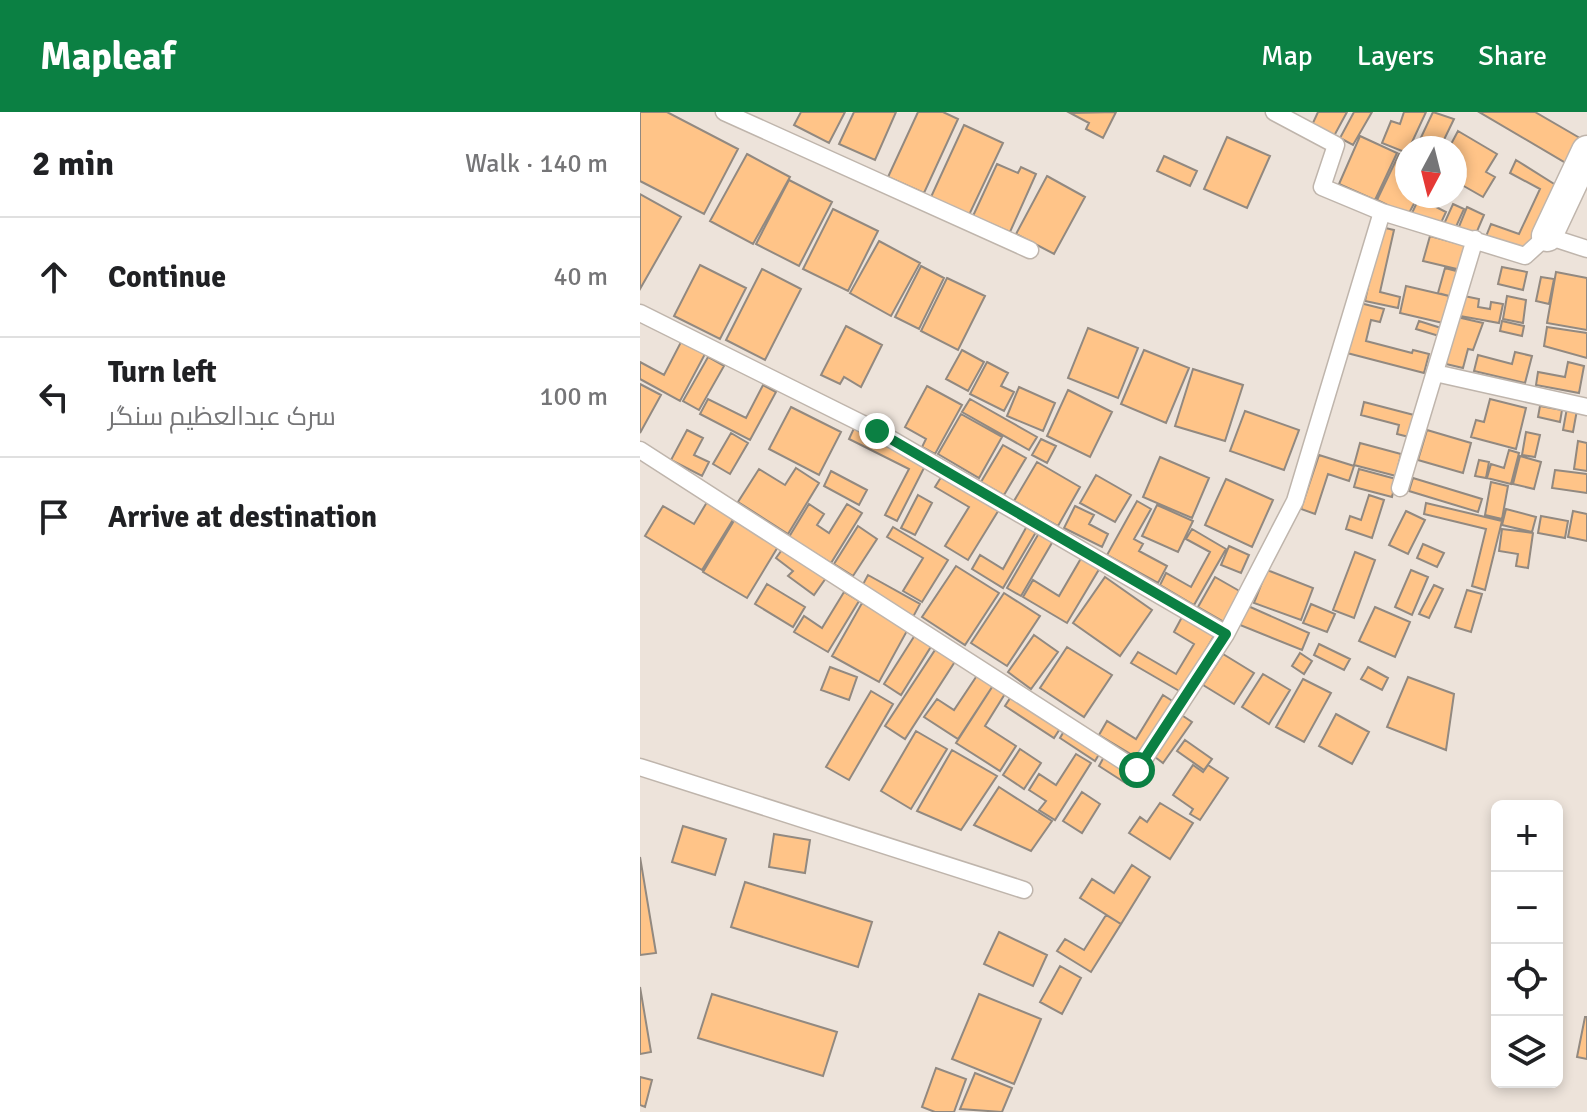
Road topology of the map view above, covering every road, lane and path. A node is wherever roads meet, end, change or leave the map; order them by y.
1 (724, 112) edge
2 (1274, 112) edge
3 (1587, 151) edge
4 (1382, 212) junction
5 (1547, 236) junction
6 (1475, 239) junction
7 (1587, 249) edge
8 (1030, 250) dead end
9 (640, 313) edge
10 (1435, 373) junction
11 (1587, 407) edge
12 (640, 450) edge
13 (1400, 488) dead end
14 (1226, 634) junction
15 (640, 767) edge
16 (1024, 890) dead end

1 - 8 lane
2 - 4 lane
3 - 5 street
4 - 6 lane
4 - 14 lane
5 - 6 lane
5 - 7 lane
6 - 10 lane
9 - 14 lane
10 - 11 lane
10 - 13 lane
12 - 14 lane
15 - 16 lane

